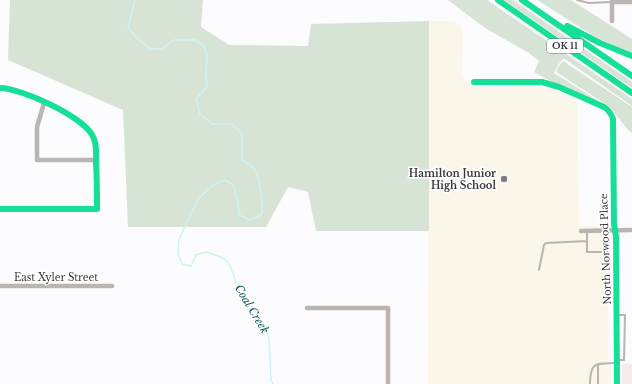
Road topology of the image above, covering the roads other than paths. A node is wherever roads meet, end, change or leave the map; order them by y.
1 (498, 0) edge
2 (522, 0) edge
3 (577, 0) edge
4 (612, 1) edge
5 (632, 2) edge
6 (535, 9) junction
7 (612, 21) dead end
8 (632, 56) edge
9 (632, 76) edge
10 (474, 82) dead end
11 (0, 88) edge
12 (632, 93) edge
13 (44, 103) junction
14 (97, 160) junction
15 (0, 209) edge
16 (587, 230) junction
17 (615, 230) junction
18 (632, 230) edge
19 (581, 231) dead end
20 (587, 241) junction
21 (608, 252) dead end
22 (539, 270) dead end
23 (0, 286) edge
24 (112, 286) dead end
25 (307, 308) dead end
26 (617, 361) junction
27 (598, 364) junction
28 (388, 384) edge
29 (590, 384) edge
30 (598, 384) edge
31 (617, 384) edge

1 - 12 main road, OK 11
2 - 6 main road, OK 11
3 - 4 lane
4 - 5 street
4 - 7 street
6 - 8 main road
6 - 9 main road, OK 11
10 - 17 main road, North Norwood Place
11 - 13 main road
13 - 14 main road
13 - 14 street
14 - 15 main road
16 - 17 street
16 - 19 street
16 - 20 lane
17 - 18 street
17 - 26 main road, North Norwood Place
20 - 21 lane
20 - 22 lane
23 - 24 street, East Xyler Street
25 - 28 street
26 - 27 lane
26 - 31 main road, North Norwood Place
27 - 29 lane
27 - 30 lane

